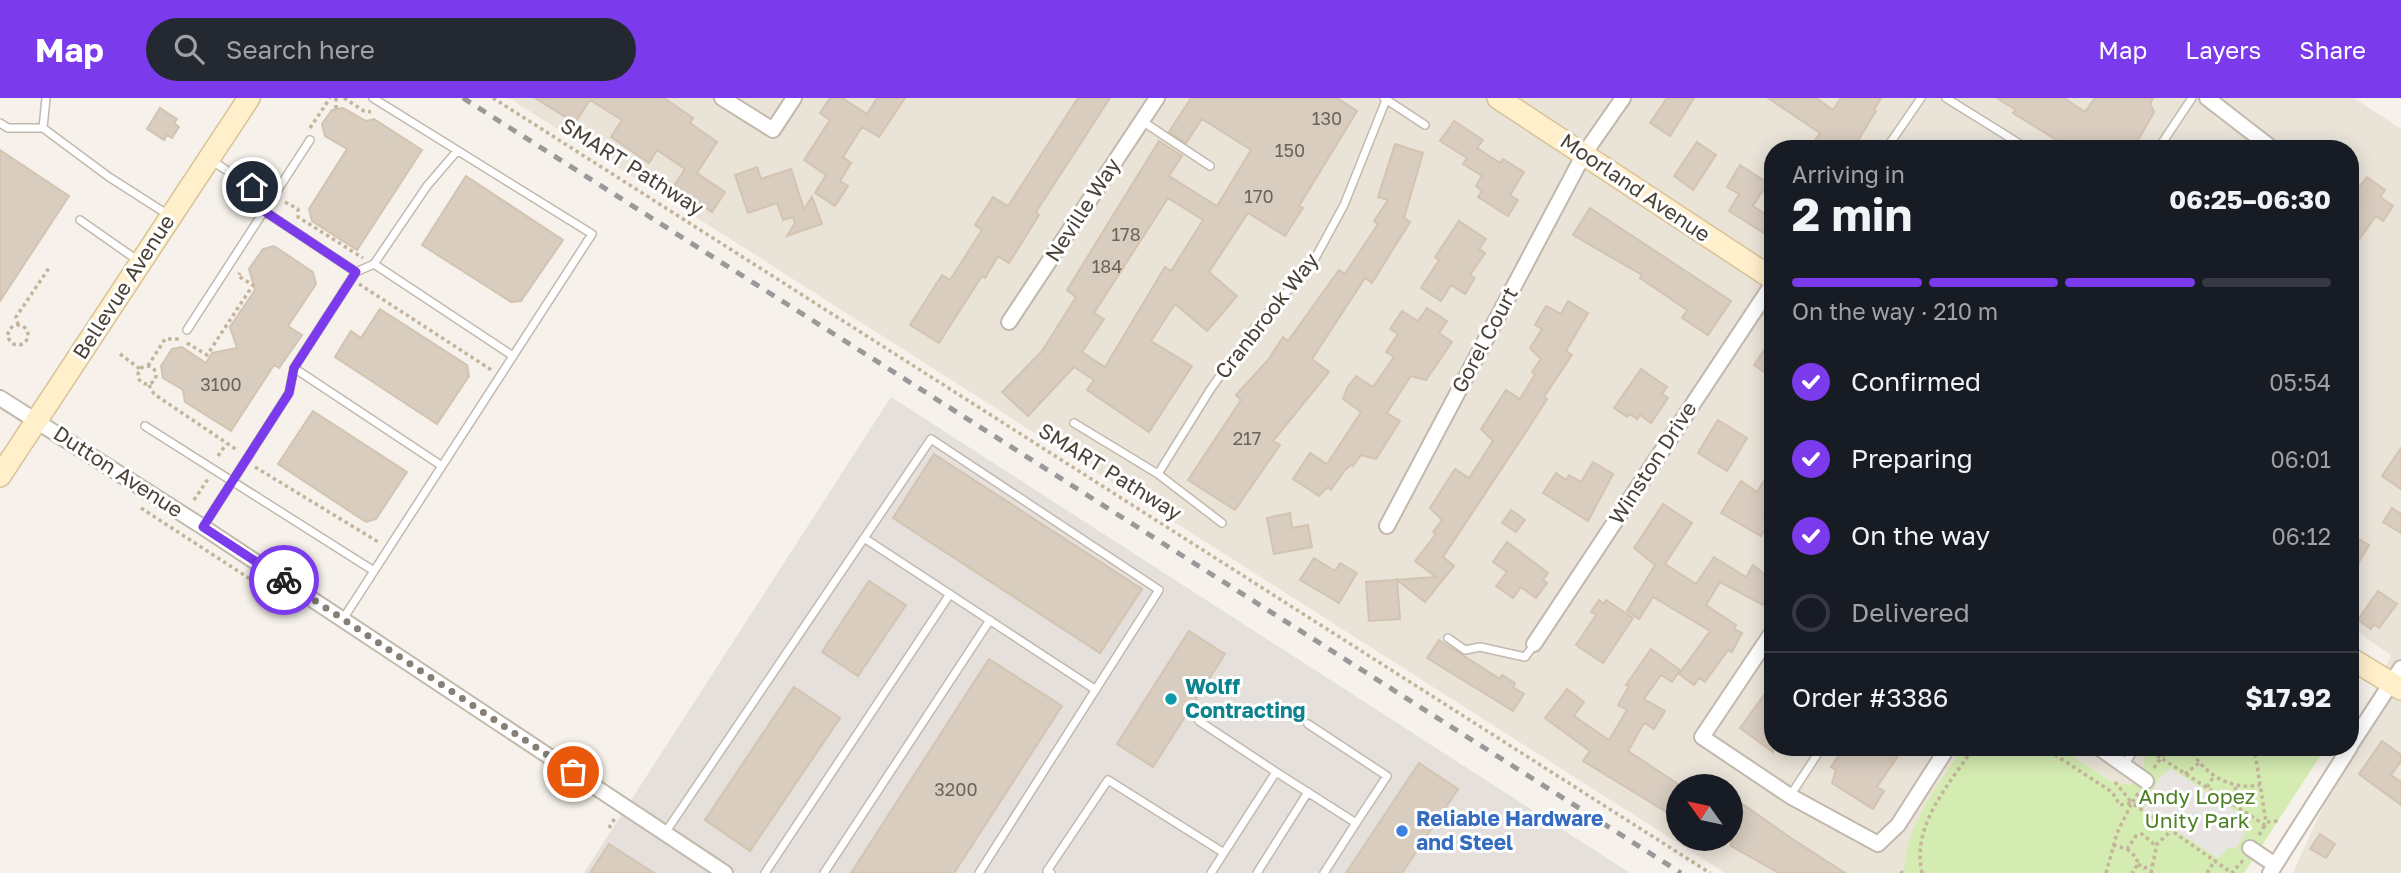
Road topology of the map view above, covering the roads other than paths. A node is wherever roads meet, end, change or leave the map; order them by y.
1 (46, 98) edge
2 (249, 98) edge
3 (373, 98) edge
4 (722, 98) edge
5 (794, 98) edge
6 (1157, 98) edge
7 (1498, 98) edge
8 (1623, 98) edge
9 (1921, 98) edge
10 (1946, 98) edge
11 (2192, 98) edge
12 (2207, 98) edge
13 (1385, 99) edge
14 (1142, 121) junction
15 (0, 123) edge
16 (1425, 125) dead end
17 (43, 128) junction
18 (310, 140) road end
19 (1892, 140) edge
20 (2014, 140) edge
21 (2164, 140) edge
22 (2261, 140) edge
23 (457, 151) junction
24 (1584, 154) junction
25 (209, 159) junction
26 (1210, 166) dead end
27 (271, 200) junction
28 (264, 211) junction
29 (171, 217) junction
30 (80, 220) dead end
31 (141, 262) junction
32 (374, 264) junction
33 (353, 275) junction
34 (1764, 275) edge
35 (1764, 295) edge
36 (1009, 322) dead end
37 (187, 330) dead end
38 (513, 356) junction
39 (294, 368) junction
40 (0, 398) edge
41 (37, 419) junction
42 (1074, 423) dead end
43 (145, 426) dead end
44 (442, 466) junction
45 (1158, 474) junction
46 (0, 476) edge
47 (232, 482) junction
48 (1222, 523) dead end
49 (1387, 526) dead end
50 (203, 527) junction
51 (864, 538) junction
52 (374, 571) junction
53 (950, 594) junction
54 (343, 619) junction
55 (990, 620) junction
56 (1448, 638) dead end
57 (1534, 644) joint
58 (1764, 644) edge
59 (2359, 662) edge
60 (2397, 680) edge
61 (1096, 690) junction
62 (1199, 721) dead end
63 (1308, 724) dead end
64 (2359, 734) edge
65 (1816, 756) edge
66 (1942, 756) edge
67 (2110, 756) edge
68 (2130, 756) edge
69 (2344, 756) edge
70 (2123, 766) junction
71 (1276, 772) junction
72 (2146, 781) road end
73 (1308, 792) junction
74 (1790, 796) junction
75 (1356, 823) junction
76 (665, 833) junction
77 (2250, 849) dead end
78 (1224, 853) junction
79 (2272, 869) edge
80 (725, 873) edge
81 (765, 873) edge
82 (824, 873) edge
83 (979, 873) edge
84 (1051, 873) edge
85 (1211, 873) edge
86 (1257, 873) edge
87 (1324, 873) edge

1 - 17 lane
2 - 25 street, Bellevue Avenue
3 - 23 lane
4 - 5 street
6 - 14 street, Neville Way
7 - 24 street, Moorland Avenue
8 - 24 street, Gorel Court
9 - 19 lane
10 - 20 lane
11 - 21 lane
12 - 22 street
13 - 16 lane
13 - 45 lane, Cranbrook Way
14 - 26 lane
14 - 36 street, Neville Way
15 - 17 lane
17 - 29 lane
18 - 27 lane
23 - 32 lane
23 - 38 lane
24 - 34 street, Moorland Avenue
24 - 49 street, Gorel Court
25 - 27 lane
25 - 29 street, Bellevue Avenue
27 - 28 lane
28 - 33 lane
28 - 37 lane
29 - 31 street, Bellevue Avenue
30 - 31 lane
31 - 41 street, Bellevue Avenue
32 - 33 lane
32 - 38 lane
33 - 39 lane
35 - 57 street, Winston Drive
38 - 44 lane
39 - 44 lane
39 - 47 lane
40 - 41 street, Dutton Avenue
41 - 46 street, Bellevue Avenue
41 - 50 street, Dutton Avenue
42 - 45 lane
43 - 47 lane
44 - 52 lane
45 - 48 lane
47 - 50 lane
47 - 52 lane
50 - 54 street, Dutton Avenue
51 - 53 lane
51 - 61 lane
51 - 76 lane
52 - 54 lane
53 - 55 lane
53 - 81 lane
54 - 76 street, Dutton Avenue
55 - 61 lane
55 - 82 lane
56 - 57 lane
58 - 74 street
59 - 60 street
60 - 64 street
61 - 83 lane
62 - 71 lane
63 - 75 lane
65 - 74 lane
66 - 74 street
67 - 70 street
68 - 70 lane
69 - 79 street
70 - 72 street
71 - 73 lane
71 - 78 lane
73 - 75 lane
73 - 86 lane
75 - 87 lane
76 - 80 street, Dutton Avenue
77 - 79 street
78 - 84 lane
78 - 85 lane

